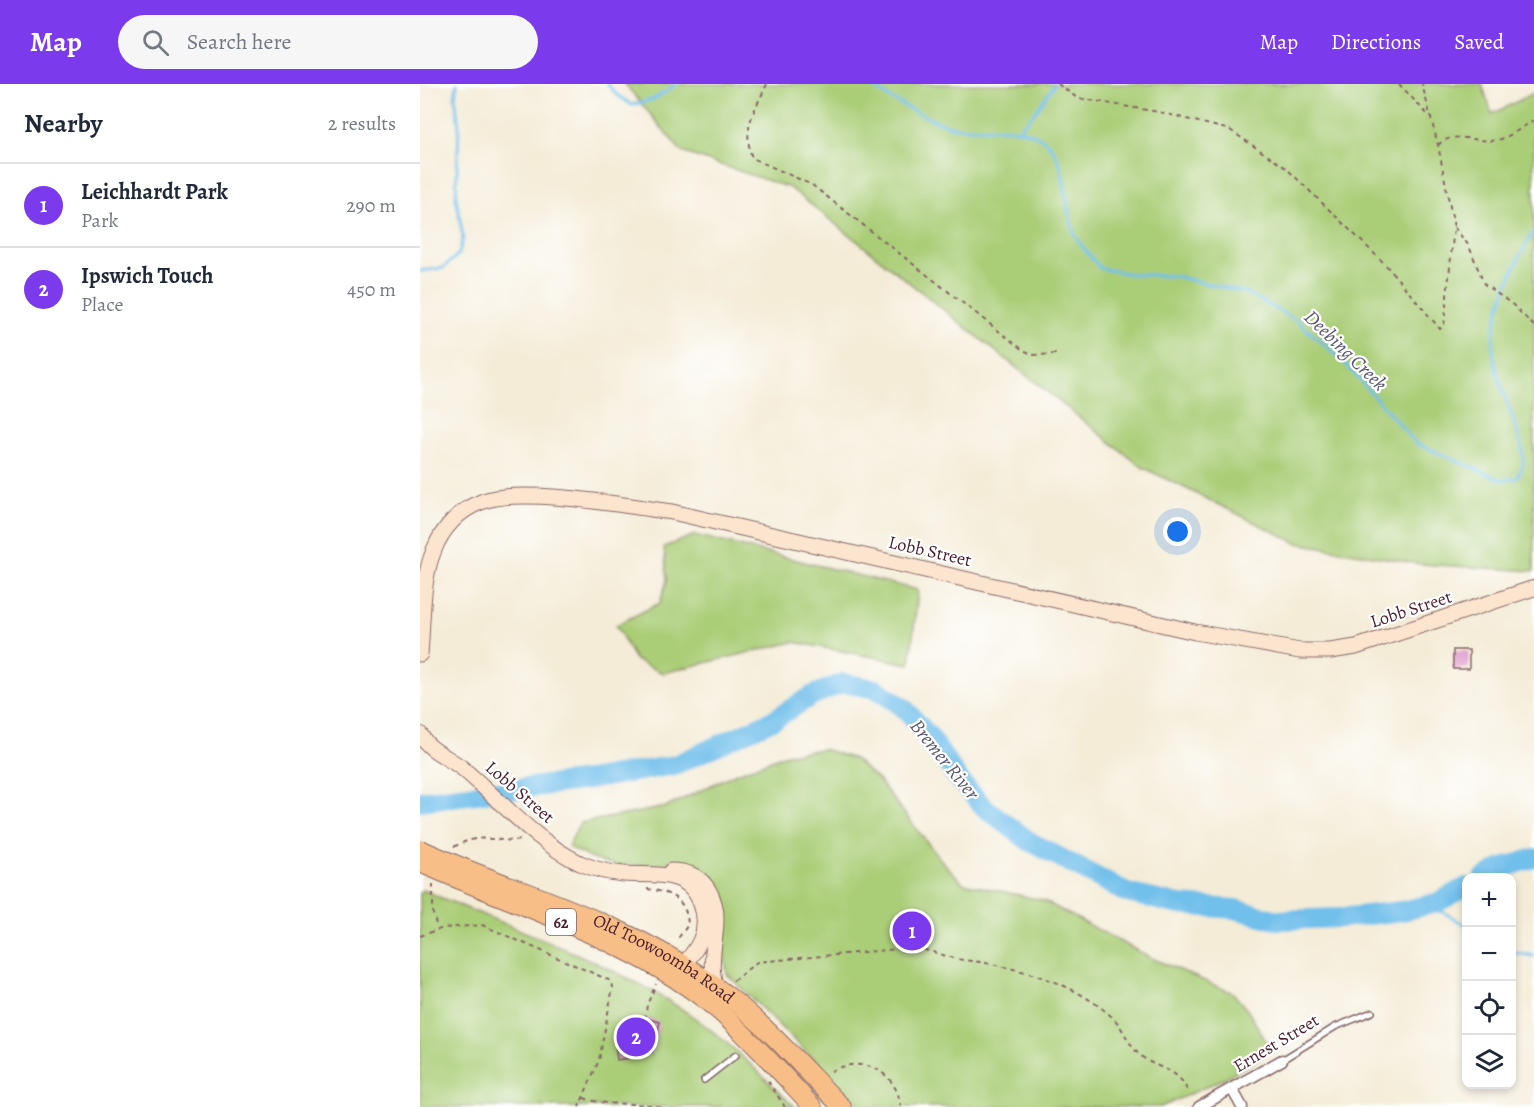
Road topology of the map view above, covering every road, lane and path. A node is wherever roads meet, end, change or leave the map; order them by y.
1 (767, 84) edge
2 (1058, 84) edge
3 (1399, 84) edge
4 (1422, 84) edge
5 (1432, 119) junction
6 (1534, 120) edge
7 (1438, 146) junction
8 (1454, 227) junction
9 (1534, 326) edge
10 (1057, 354) dead end
11 (1534, 588) edge
12 (420, 654) edge
13 (420, 734) edge
14 (420, 849) edge
15 (420, 863) edge
16 (653, 873) junction
17 (462, 874) junction
18 (420, 936) edge
19 (669, 979) junction
20 (651, 980) dead end
21 (724, 984) junction
22 (1372, 1012) dead end
23 (645, 1018) dead end
24 (736, 1055) dead end
25 (1282, 1060) joint
26 (831, 1071) dead end
27 (764, 1074) dead end
28 (704, 1080) dead end
29 (1232, 1089) junction
30 (1189, 1095) dead end
31 (584, 1098) junction
32 (579, 1107) edge
33 (660, 1107) edge
34 (785, 1107) edge
35 (813, 1107) edge
36 (842, 1107) edge
37 (901, 1107) edge
38 (1199, 1107) edge
39 (1242, 1107) edge

1 - 10 path
2 - 8 path
3 - 5 path
4 - 5 path
5 - 7 path
6 - 7 path
7 - 8 path
8 - 9 path
11 - 12 main road, Lobb Street
13 - 16 main road, Lobb Street
14 - 17 main road, Old Toowoomba Road / 62, bridge
15 - 17 main road, Old Toowoomba Road / 62, bridge
16 - 19 main road, Lobb Street
16 - 21 main road
17 - 19 main road, Old Toowoomba Road / 62
18 - 31 path
19 - 20 path
19 - 21 main road, Old Toowoomba Road / 62
19 - 23 path
19 - 35 main road, Old Toowoomba Road / 62
21 - 30 path
21 - 36 main road, Old Toowoomba Road / 62
22 - 25 lane, Ernest Street
24 - 28 lane
25 - 29 street, Ernest Street
26 - 37 path
27 - 34 path
29 - 38 street, Ernest Street
29 - 39 street
31 - 32 path
31 - 33 path

